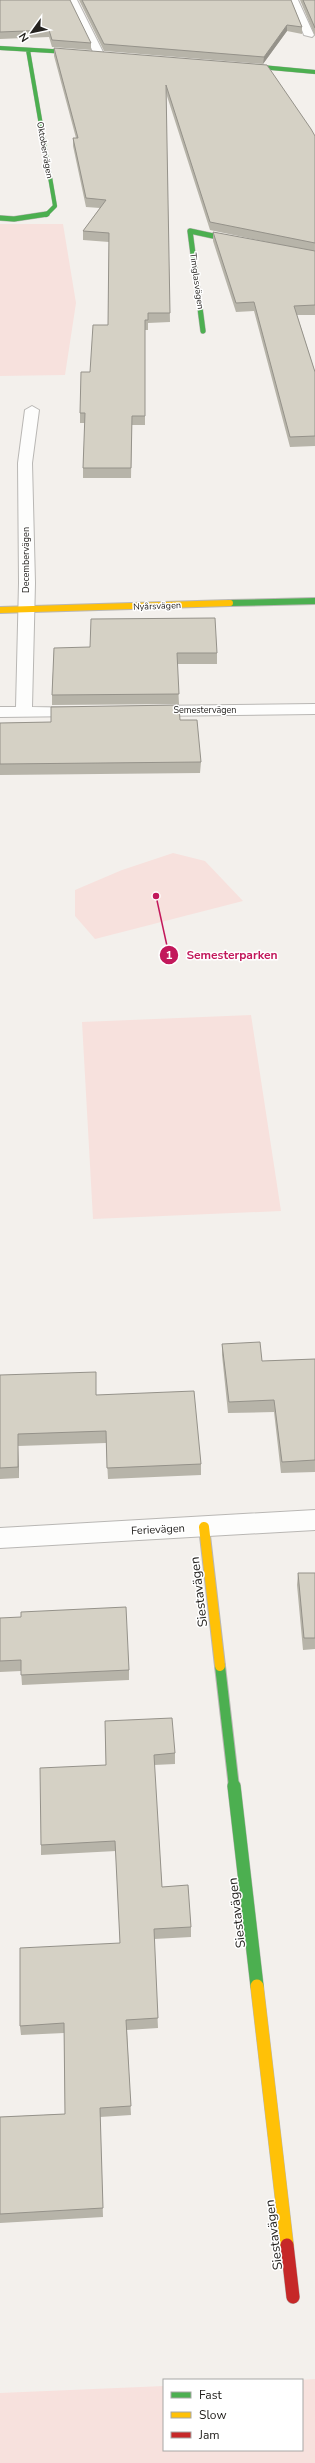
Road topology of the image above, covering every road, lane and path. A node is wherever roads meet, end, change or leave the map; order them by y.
1 (73, 0) edge
2 (294, 0) edge
3 (309, 35) dead end
4 (0, 48) edge
5 (28, 50) junction
6 (103, 54) joint
7 (230, 65) edge
8 (315, 72) edge
9 (0, 218) edge
10 (253, 244) edge
11 (203, 331) dead end
12 (32, 410) dead end
13 (315, 601) edge
14 (0, 610) edge
15 (25, 610) junction
16 (315, 709) edge
17 (98, 711) edge
18 (137, 711) edge
19 (0, 712) edge
20 (24, 712) junction
21 (315, 1520) edge
22 (204, 1527) junction
23 (0, 1538) edge
24 (293, 2297) dead end

1 - 6 street
2 - 3 street
4 - 5 street
5 - 6 street
5 - 9 street, Oktobervägen
7 - 8 street
10 - 11 street, Timglasvägen
12 - 15 street, Decembervägen
13 - 15 street, Nyårsvägen
14 - 15 street, Nyårsvägen
15 - 20 street, Decembervägen
16 - 18 street, Semestervägen
17 - 20 street
19 - 20 street
21 - 22 street, Ferievägen
22 - 23 street, Ferievägen
22 - 24 street, Siestavägen

